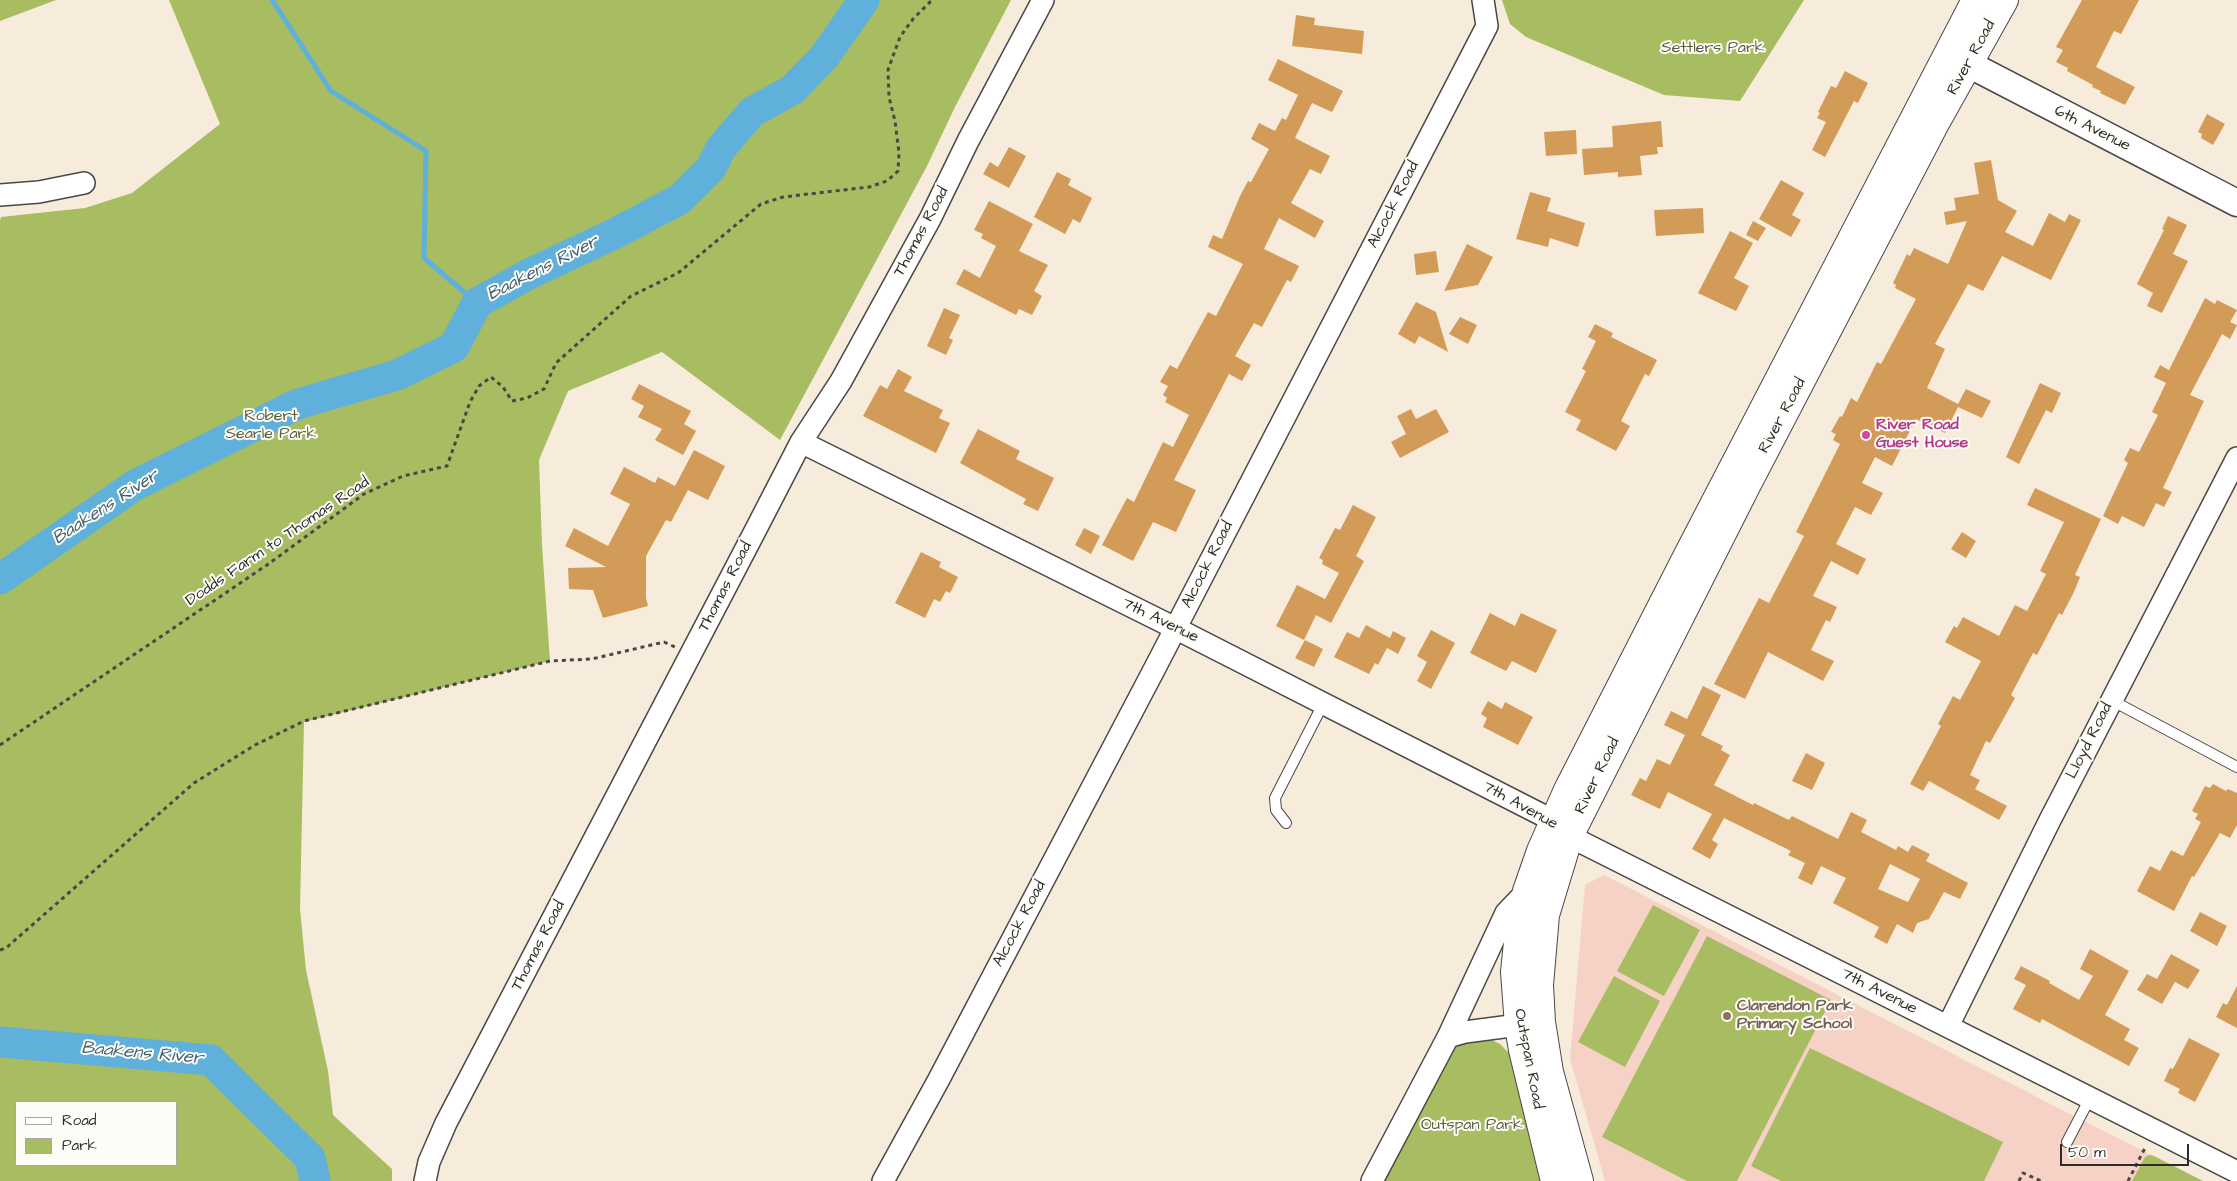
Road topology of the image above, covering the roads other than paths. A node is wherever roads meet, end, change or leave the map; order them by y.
1 (1043, 0) edge
2 (1483, 0) edge
3 (1976, 0) edge
4 (2004, 0) edge
5 (1958, 59) junction
6 (84, 183) dead end
7 (0, 195) edge
8 (2237, 203) edge
9 (802, 442) junction
10 (2237, 458) edge
11 (1175, 628) junction
12 (2111, 700) junction
13 (1323, 704) junction
14 (2237, 767) edge
15 (1286, 823) dead end
16 (1561, 828) junction
17 (1527, 891) junction
18 (1530, 1024) junction
19 (1948, 1026) junction
20 (1448, 1037) junction
21 (2090, 1098) junction
22 (2067, 1142) dead end
23 (2237, 1172) edge
24 (425, 1181) edge
25 (883, 1181) edge
26 (1372, 1181) edge
27 (1555, 1181) edge
28 (1579, 1181) edge

1 - 9 street, Thomas Road
2 - 11 street, Alcock Road
3 - 5 main road, River Road
4 - 5 main road, River Road
5 - 8 street, 6th Avenue
5 - 16 main road, River Road
6 - 7 street
9 - 11 street, 7th Avenue
9 - 24 street, Thomas Road
10 - 12 street, Lloyd Road
11 - 13 street, 7th Avenue
11 - 25 street, Alcock Road
12 - 14 lane
12 - 19 street, Lloyd Road
13 - 15 lane
13 - 16 street, 7th Avenue
16 - 17 main road, Outspan Road
16 - 18 main road, Outspan Road
16 - 19 street, 7th Avenue
17 - 18 main road, Outspan Road
17 - 20 street
18 - 20 street
18 - 27 main road, Outspan Road
18 - 28 main road, Outspan Road
19 - 21 street, 7th Avenue
20 - 26 street
21 - 22 lane
21 - 23 street, 7th Avenue

